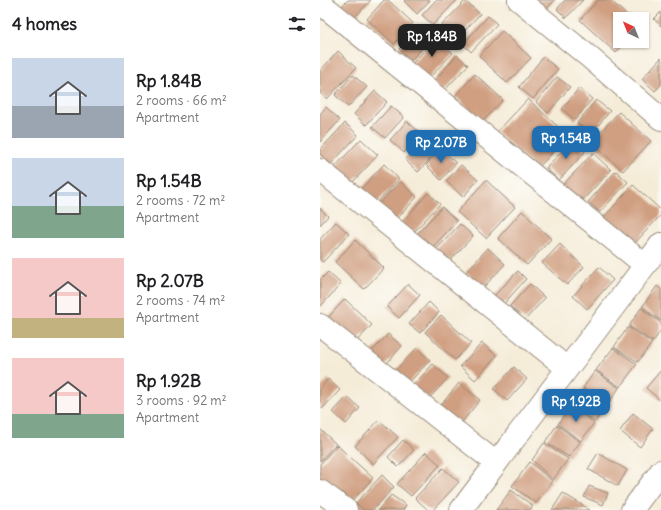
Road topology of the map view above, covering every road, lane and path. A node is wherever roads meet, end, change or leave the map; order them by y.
1 (519, 0) edge
2 (320, 3) edge
3 (661, 119) edge
4 (320, 170) edge
5 (661, 244) edge
6 (644, 265) junction
7 (320, 325) edge
8 (567, 368) junction
9 (496, 463) junction
10 (661, 471) edge
11 (320, 491) edge
12 (346, 510) edge
13 (461, 510) edge
14 (632, 510) edge

1 - 3 street
2 - 6 street
4 - 8 street
5 - 6 street
6 - 8 street
7 - 9 street
8 - 9 street
9 - 13 street
10 - 14 street
11 - 12 street

